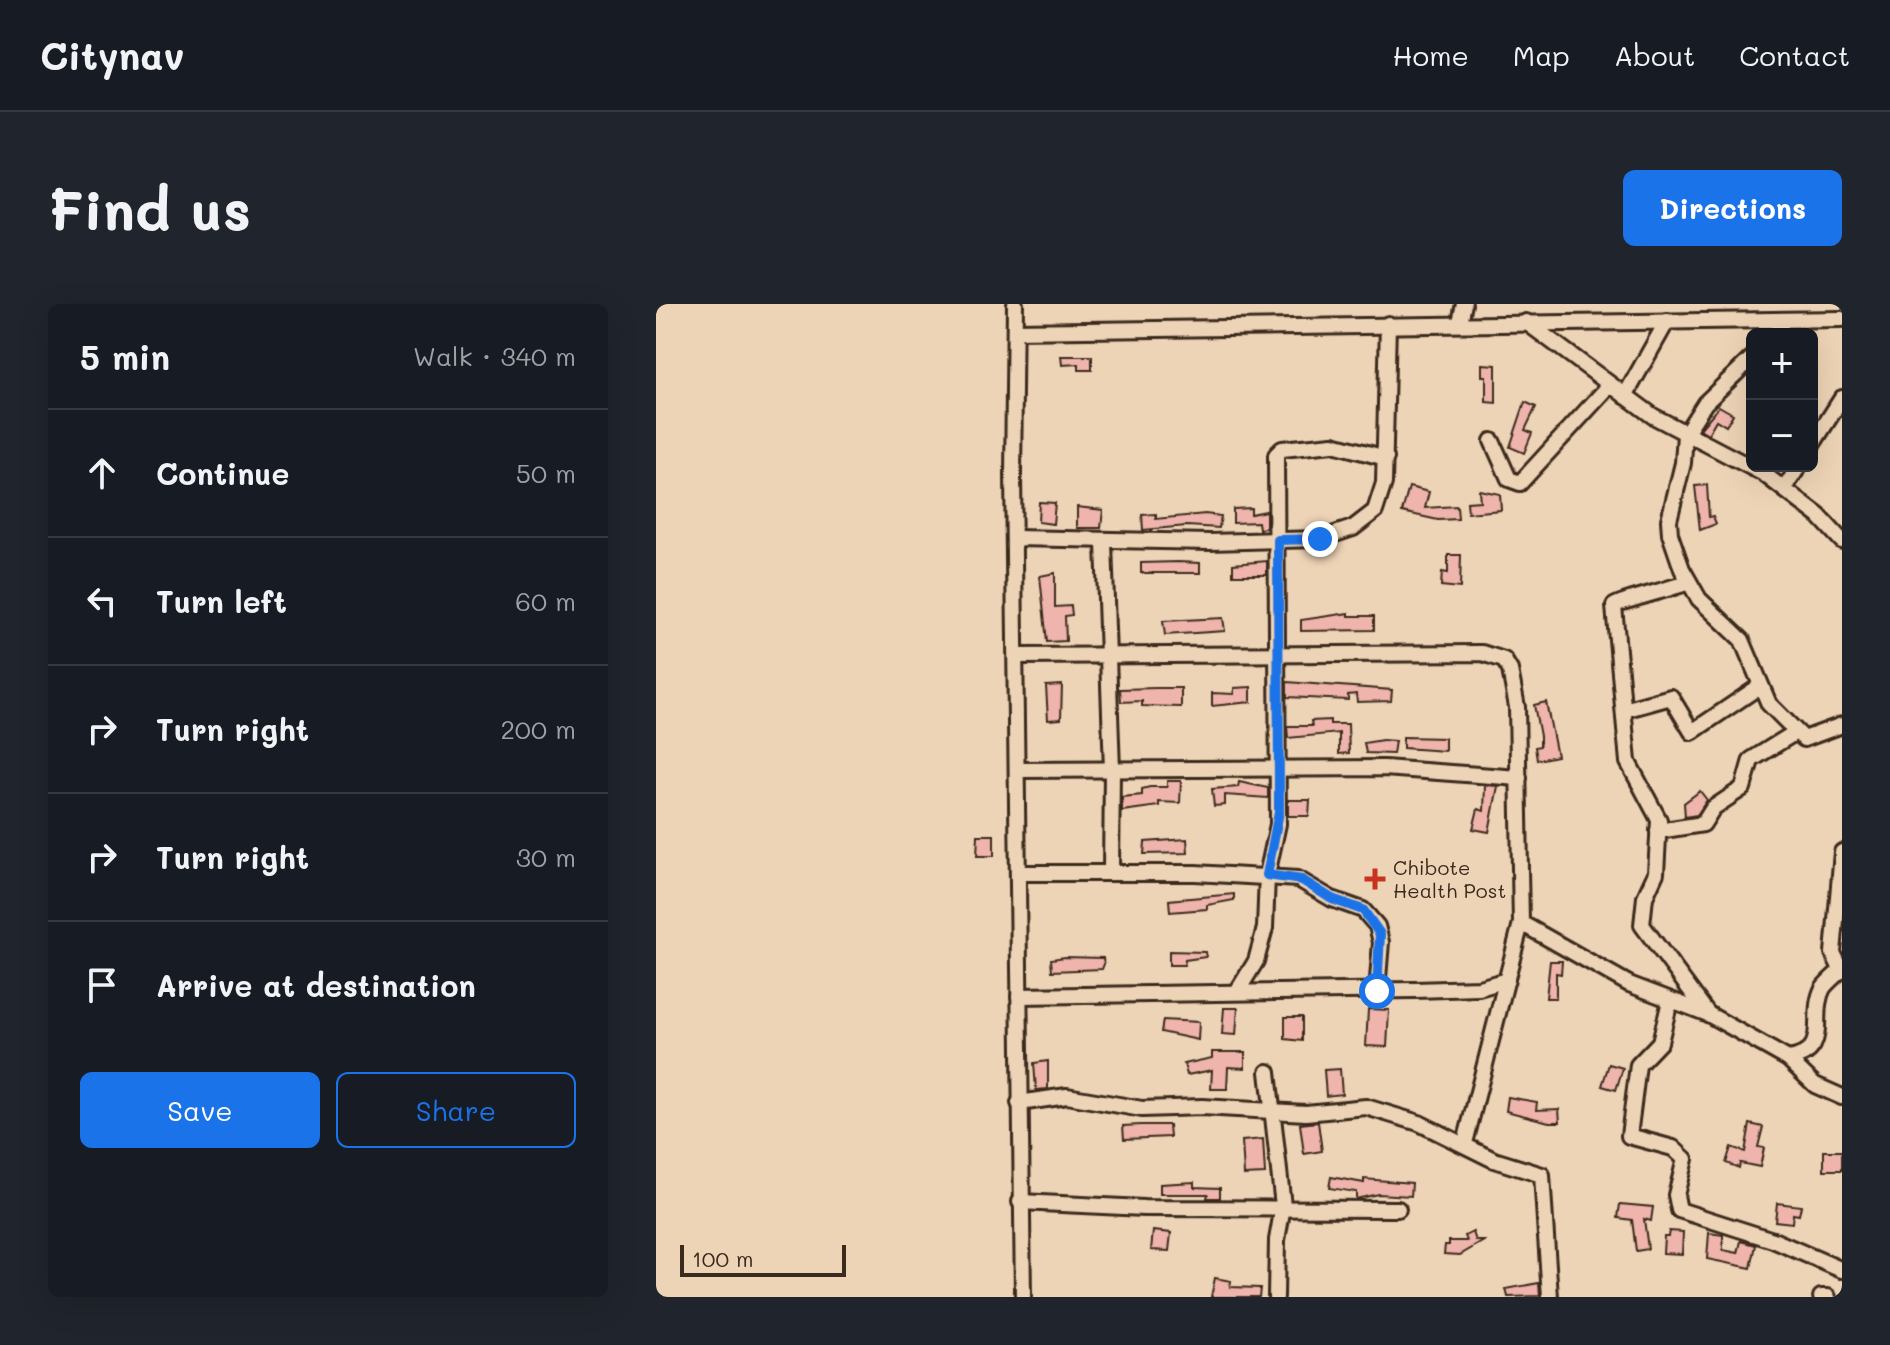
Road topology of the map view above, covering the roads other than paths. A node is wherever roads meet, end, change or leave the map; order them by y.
1 (1015, 304) edge
2 (1464, 304) edge
3 (1669, 304) edge
4 (1779, 304) edge
5 (1842, 319) edge
6 (1787, 320) junction
7 (1671, 321) junction
8 (1460, 322) junction
9 (1526, 322) junction
10 (1388, 324) junction
11 (1780, 328) edge
12 (1015, 331) junction
13 (1746, 364) edge
14 (1609, 386) junction
15 (1625, 396) junction
16 (1842, 398) edge
17 (1685, 434) junction
18 (1818, 436) edge
19 (1492, 441) dead end
20 (1386, 458) junction
21 (1795, 472) edge
22 (1784, 489) junction
23 (1015, 538) junction
24 (1278, 540) junction
25 (1842, 541) edge
26 (1104, 543) junction
27 (1689, 582) junction
28 (1018, 656) junction
29 (1278, 656) junction
30 (1110, 657) junction
31 (1760, 686) junction
32 (1624, 710) junction
33 (1842, 725) edge
34 (1796, 732) junction
35 (1018, 770) junction
36 (1112, 770) junction
37 (1278, 770) junction
38 (1519, 778) junction
39 (1658, 831) junction
40 (1842, 852) edge
41 (1111, 872) junction
42 (1018, 873) junction
43 (1267, 875) junction
44 (1521, 923) junction
45 (1842, 971) edge
46 (1507, 980) junction
47 (1377, 991) junction
48 (1237, 992) junction
49 (1019, 996) junction
50 (1670, 1001) junction
51 (1708, 1014) junction
52 (1788, 1059) junction
53 (1268, 1072) dead end
54 (1842, 1097) edge
55 (1019, 1103) junction
56 (1271, 1110) junction
57 (1465, 1143) junction
58 (1020, 1202) junction
59 (1283, 1206) junction
60 (1398, 1209) dead end
61 (1842, 1270) edge
62 (1023, 1297) edge
63 (1276, 1297) edge
64 (1550, 1297) edge
65 (1821, 1297) edge
66 (1828, 1297) edge

1 - 12 street
2 - 8 street
3 - 7 street
4 - 6 street
5 - 6 street
6 - 7 street
6 - 11 street
7 - 9 street
7 - 15 street
8 - 9 street
8 - 10 street
9 - 14 street
10 - 12 street
10 - 20 street
12 - 23 street
13 - 17 street
14 - 15 street
14 - 19 street
15 - 17 street
16 - 18 street
17 - 22 street
17 - 27 street
20 - 24 street
20 - 24 street
21 - 22 street
22 - 25 street
23 - 26 street
23 - 28 street
24 - 26 street
24 - 29 street
26 - 30 street
27 - 31 street
27 - 32 street
28 - 30 street
28 - 35 street
29 - 30 street
29 - 37 street
29 - 38 street
30 - 36 street
31 - 32 street
31 - 34 street
32 - 39 street
33 - 34 street
34 - 39 street
35 - 36 street
35 - 42 street
36 - 37 street
36 - 41 street
37 - 38 street
37 - 43 street
38 - 44 street
39 - 51 street
40 - 45 street
41 - 42 street
41 - 43 street
42 - 49 street
43 - 47 street
43 - 48 street
44 - 46 street
44 - 50 street
45 - 52 street
46 - 47 street
46 - 57 street
47 - 48 street
48 - 49 street
49 - 55 street
50 - 51 street
50 - 61 street
51 - 52 street
52 - 54 street
53 - 56 street
55 - 56 street
55 - 58 street
56 - 57 street
56 - 59 street
57 - 64 street
58 - 59 street
58 - 62 street
59 - 60 street
59 - 63 street
65 - 66 street

